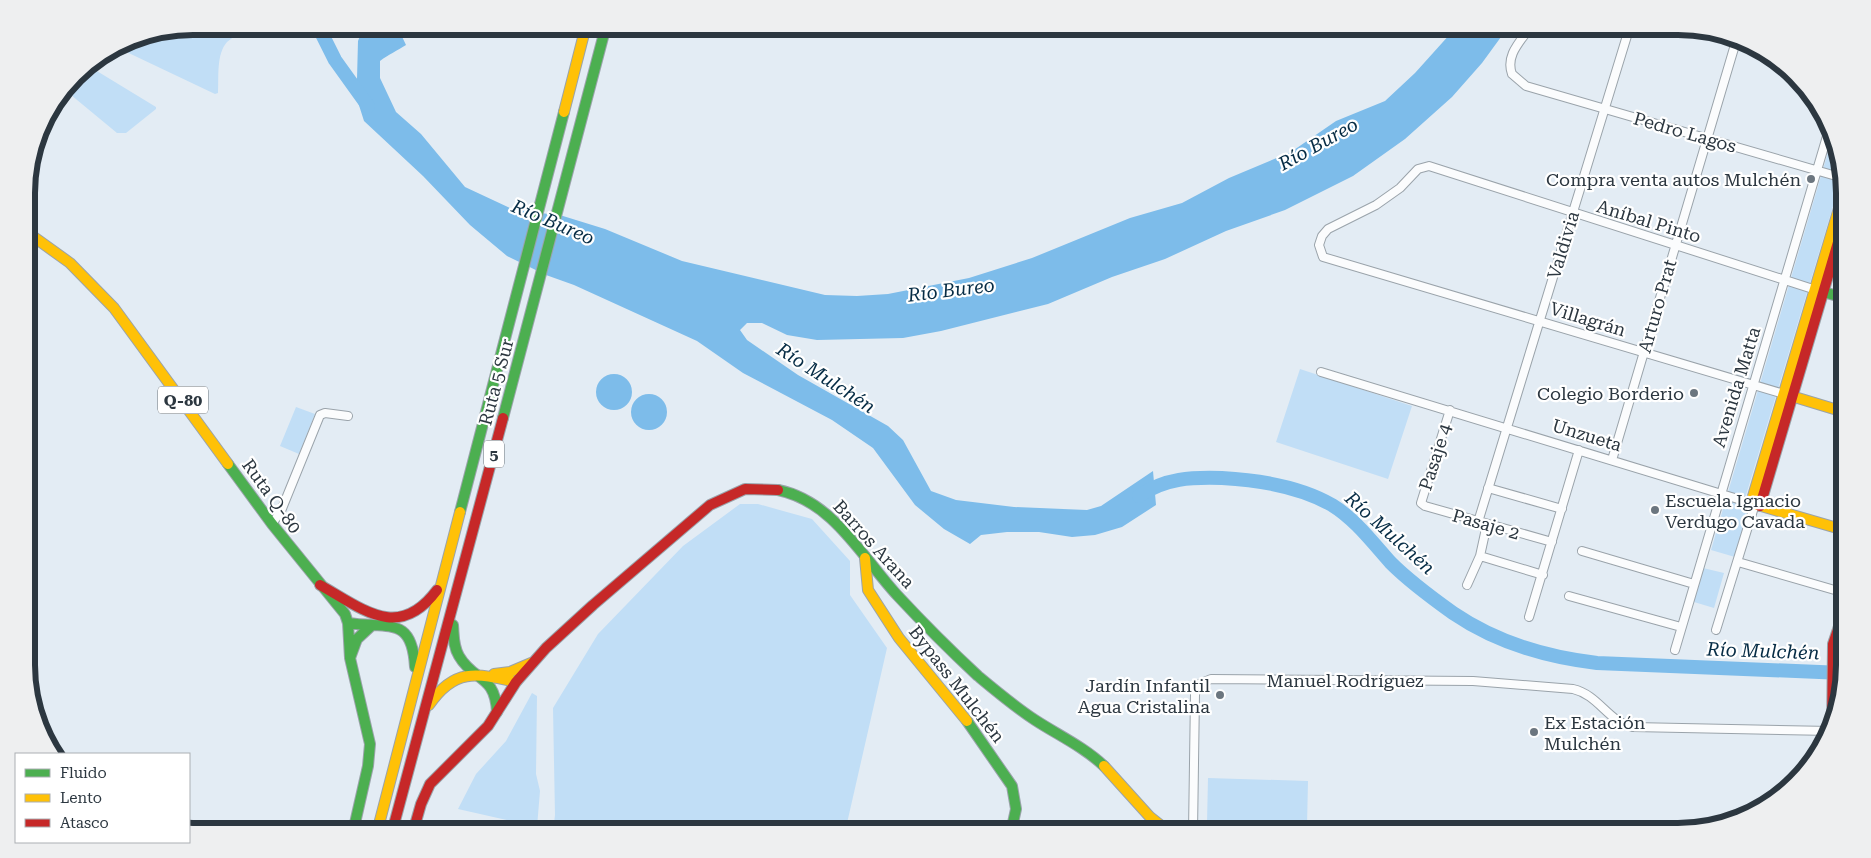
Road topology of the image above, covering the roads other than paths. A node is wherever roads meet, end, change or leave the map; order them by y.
1 (584, 35) edge
2 (604, 35) edge
3 (1525, 35) edge
4 (1627, 35) edge
5 (1735, 46) edge
6 (1605, 109) junction
7 (1707, 138) junction
8 (1826, 139) edge
9 (1817, 170) junction
10 (1835, 176) edge
11 (1572, 214) junction
12 (1836, 223) edge
13 (35, 238) edge
14 (1836, 244) edge
15 (1675, 246) junction
16 (1323, 257) joint
17 (1784, 280) junction
18 (1819, 291) junction
19 (1836, 296) edge
20 (1540, 321) junction
21 (1644, 352) junction
22 (1320, 372) dead end
23 (1753, 384) junction
24 (1788, 395) junction
25 (1450, 410) junction
26 (1836, 410) edge
27 (348, 416) dead end
28 (1507, 427) junction
29 (1579, 450) junction
30 (1612, 460) junction
31 (1488, 488) junction
32 (1721, 493) junction
33 (1421, 503) joint
34 (1755, 504) junction
35 (1562, 508) junction
36 (1478, 522) junction
37 (272, 524) junction
38 (1487, 524) junction
39 (1836, 528) edge
40 (1552, 542) junction
41 (1582, 551) dead end
42 (1480, 556) junction
43 (865, 558) junction
44 (1738, 562) junction
45 (1543, 575) junction
46 (443, 581) junction
47 (1694, 584) junction
48 (320, 585) junction
49 (1467, 585) dead end
50 (1836, 591) edge
51 (1569, 596) dead end
52 (455, 599) junction
53 (370, 612) junction
54 (1529, 617) dead end
55 (348, 623) junction
56 (371, 626) junction
57 (1681, 628) junction
58 (1716, 630) dead end
59 (1675, 650) dead end
60 (1836, 656) edge
61 (350, 658) junction
62 (532, 663) junction
63 (480, 675) junction
64 (516, 682) junction
65 (415, 685) junction
66 (1832, 698) edge
67 (497, 712) junction
68 (422, 719) junction
69 (1822, 731) edge
70 (355, 823) edge
71 (379, 823) edge
72 (394, 823) edge
73 (416, 823) edge
74 (1013, 823) edge
75 (1158, 823) edge
76 (1193, 823) edge

1 - 46 main road, Ruta 5 Sur / 5
2 - 52 main road, Ruta 5 Sur / 5
3 - 6 street, Pedro Lagos
4 - 6 street, Valdivia
5 - 7 street, Arturo Prat
6 - 7 street, Pedro Lagos
6 - 11 street, Valdivia
7 - 9 street, Pedro Lagos
7 - 15 street, Arturo Prat
8 - 9 street, Avenida Matta
9 - 10 street, Pedro Lagos
9 - 17 street, Avenida Matta
11 - 15 street, Aníbal Pinto
11 - 16 street, Aníbal Pinto
11 - 20 street, Valdivia
12 - 18 main road
13 - 37 main road, Ruta Q-80 / Q-80
14 - 18 main road
15 - 17 street, Aníbal Pinto
15 - 21 street, Arturo Prat
16 - 20 street, Villagrán
17 - 18 street, Aníbal Pinto
17 - 23 street, Avenida Matta
18 - 19 main road, Aníbal Pinto
18 - 24 main road
20 - 21 street, Villagrán
20 - 28 street, Valdivia
21 - 23 street, Villagrán
21 - 30 street, Arturo Prat
22 - 25 street, Unzueta
23 - 24 street, Villagrán
23 - 32 street, Avenida Matta
24 - 26 main road, Villagrán
24 - 34 main road
25 - 28 street, Unzueta
25 - 33 street, Pasaje 4
27 - 37 street
28 - 29 street, Unzueta
28 - 31 street, Valdivia
29 - 30 street, Unzueta
29 - 35 street
30 - 32 street, Unzueta
31 - 35 street
31 - 36 street, Valdivia
32 - 34 street, Unzueta
32 - 47 street, Avenida Matta
33 - 36 street, Pasaje 2
34 - 39 main road, Unzueta
34 - 44 street
35 - 40 street
36 - 38 street, Pasaje 2
37 - 48 main road, Ruta Q-80 / Q-80
38 - 40 street, Pasaje 2
38 - 42 street
40 - 45 street
41 - 47 street
42 - 45 street
42 - 49 street
43 - 62 main road, Barros Arana
43 - 74 main road, Bypass Mulchén
43 - 75 main road, Barros Arana
44 - 50 street
44 - 58 street
45 - 54 street
46 - 53 main road
46 - 65 main road, Ruta 5 Sur / 5
47 - 57 street, Avenida Matta
48 - 53 main road
48 - 55 main road, Ruta Q-80 / Q-80
51 - 57 street
52 - 63 main road
52 - 68 main road, Ruta 5 Sur / 5
53 - 55 main road
55 - 56 main road
55 - 61 main road, Ruta Q-80 / Q-80
56 - 61 main road
56 - 65 main road
57 - 59 street, Avenida Matta
60 - 66 main road
61 - 70 main road, Ruta Q-80 / Q-80
62 - 63 main road
62 - 64 main road, Barros Arana
63 - 64 main road
63 - 67 main road
63 - 68 main road
64 - 67 main road, Barros Arana
65 - 71 main road, Ruta 5 Sur / 5
67 - 73 main road, Barros Arana
68 - 72 main road, Ruta 5 Sur / 5
69 - 76 street, Manuel Rodríguez

